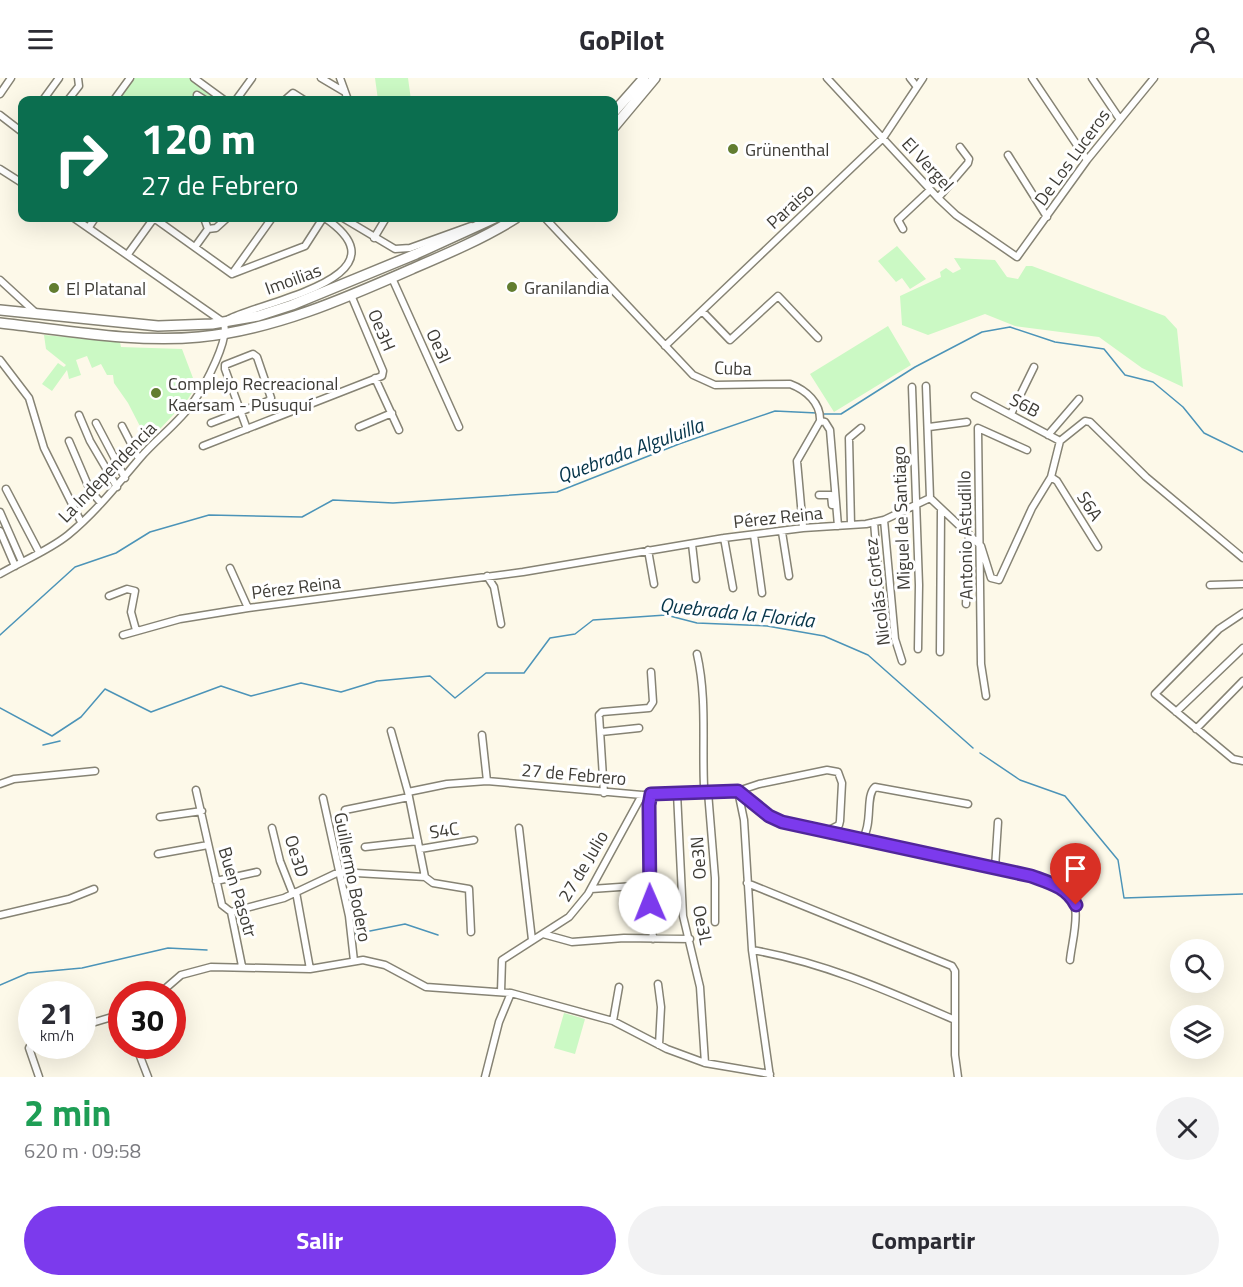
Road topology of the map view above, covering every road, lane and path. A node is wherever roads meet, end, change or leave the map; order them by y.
1 (11, 78) edge
2 (59, 78) edge
3 (194, 78) edge
4 (252, 78) edge
5 (321, 78) edge
6 (340, 78) edge
7 (644, 78) edge
8 (655, 78) edge
9 (827, 78) edge
10 (910, 78) edge
11 (923, 78) edge
12 (1032, 78) edge
13 (1092, 78) edge
14 (128, 79) edge
15 (1151, 79) edge
16 (79, 80) edge
17 (917, 87) junction
18 (343, 91) junction
19 (0, 94) edge
20 (46, 96) edge
21 (70, 96) edge
22 (117, 96) edge
23 (219, 96) edge
24 (239, 96) edge
25 (346, 96) edge
26 (618, 107) edge
27 (0, 115) edge
28 (1119, 118) junction
29 (618, 122) edge
30 (18, 129) edge
31 (884, 138) junction
32 (960, 147) dead end
33 (1008, 155) dead end
34 (1087, 160) junction
35 (0, 169) edge
36 (18, 180) edge
37 (930, 190) junction
38 (938, 198) junction
39 (1047, 217) junction
40 (81, 222) edge
41 (92, 222) edge
42 (151, 222) edge
43 (160, 222) edge
44 (205, 222) edge
45 (222, 222) edge
46 (269, 222) edge
47 (321, 222) edge
48 (330, 222) edge
49 (349, 222) edge
50 (384, 222) edge
51 (504, 222) edge
52 (549, 222) edge
53 (484, 223) joint
54 (89, 227) junction
55 (208, 229) junction
56 (903, 229) dead end
57 (374, 238) junction
58 (195, 247) junction
59 (128, 254) junction
60 (1017, 257) joint
61 (232, 274) junction
62 (392, 278) junction
63 (0, 280) edge
64 (351, 295) junction
65 (0, 310) edge
66 (702, 311) junction
67 (37, 314) junction
68 (223, 322) junction
69 (0, 323) edge
70 (226, 333) junction
71 (818, 338) dead end
72 (665, 346) junction
73 (0, 360) edge
74 (1034, 367) dead end
75 (378, 377) junction
76 (926, 386) dead end
77 (912, 387) dead end
78 (975, 396) dead end
79 (1079, 399) dead end
80 (241, 412) junction
81 (392, 412) junction
82 (1011, 414) junction
83 (79, 415) dead end
84 (820, 421) junction
85 (967, 422) dead end
86 (96, 423) dead end
87 (211, 423) dead end
88 (122, 426) dead end
89 (459, 427) dead end
90 (929, 427) junction
91 (359, 428) dead end
92 (861, 428) dead end
93 (247, 429) junction
94 (399, 430) dead end
95 (1048, 435) junction
96 (69, 441) dead end
97 (1060, 441) junction
98 (203, 446) dead end
99 (1027, 450) dead end
100 (140, 459) junction
101 (124, 478) junction
102 (1054, 479) junction
103 (117, 487) junction
104 (6, 489) dead end
105 (819, 495) dead end
106 (930, 498) junction
107 (101, 503) junction
108 (916, 503) junction
109 (941, 511) junction
110 (0, 512) edge
111 (884, 520) junction
112 (81, 522) junction
113 (874, 522) junction
114 (850, 525) junction
115 (836, 526) junction
116 (802, 528) junction
117 (0, 531) edge
118 (782, 532) junction
119 (969, 534) junction
120 (754, 535) junction
121 (724, 538) junction
122 (692, 544) junction
123 (981, 546) junction
124 (1098, 547) dead end
125 (648, 550) junction
126 (39, 552) junction
127 (1243, 558) edge
128 (22, 562) junction
129 (15, 566) junction
130 (230, 568) dead end
131 (0, 574) edge
132 (488, 576) junction
133 (789, 576) dead end
134 (696, 579) dead end
135 (654, 584) dead end
136 (1243, 584) edge
137 (1210, 585) dead end
138 (734, 588) dead end
139 (762, 593) dead end
140 (109, 596) dead end
141 (966, 604) dead end
142 (248, 608) junction
143 (1243, 613) edge
144 (882, 621) dead end
145 (501, 624) dead end
146 (136, 630) junction
147 (123, 635) dead end
148 (1243, 648) edge
149 (918, 649) dead end
150 (940, 652) dead end
151 (698, 654) dead end
152 (902, 661) dead end
153 (651, 672) dead end
154 (1243, 681) edge
155 (986, 696) dead end
156 (1176, 712) junction
157 (639, 728) dead end
158 (1196, 729) junction
159 (392, 731) dead end
160 (601, 732) junction
161 (482, 735) dead end
162 (1243, 760) edge
163 (95, 771) dead end
164 (487, 781) junction
165 (0, 784) edge
166 (196, 790) dead end
167 (738, 791) junction
168 (705, 792) junction
169 (604, 793) junction
170 (677, 793) junction
171 (408, 794) junction
172 (651, 794) junction
173 (642, 795) junction
174 (323, 798) dead end
175 (968, 804) dead end
176 (345, 810) dead end
177 (202, 811) junction
178 (159, 817) dead end
179 (998, 822) dead end
180 (272, 828) dead end
181 (519, 828) dead end
182 (827, 831) junction
183 (862, 838) junction
184 (474, 840) dead end
185 (418, 841) junction
186 (208, 845) junction
187 (365, 847) dead end
188 (420, 849) junction
189 (158, 854) dead end
190 (995, 868) junction
191 (257, 872) dead end
192 (339, 872) junction
193 (425, 877) junction
194 (216, 881) junction
195 (747, 883) junction
196 (649, 885) junction
197 (94, 889) dead end
198 (591, 889) junction
199 (295, 893) junction
200 (231, 912) junction
201 (0, 915) edge
202 (715, 922) dead end
203 (471, 932) dead end
204 (543, 934) junction
205 (653, 939) junction
206 (690, 939) junction
207 (532, 940) junction
208 (752, 950) junction
209 (1070, 960) dead end
210 (354, 961) junction
211 (242, 966) junction
212 (310, 969) junction
213 (174, 981) edge
214 (658, 984) dead end
215 (619, 987) dead end
216 (501, 992) junction
217 (511, 993) junction
218 (955, 1020) junction
219 (614, 1021) junction
220 (659, 1046) junction
221 (33, 1059) edge
222 (141, 1059) edge
223 (705, 1063) junction
224 (770, 1075) edge
225 (39, 1077) edge
226 (148, 1077) edge
227 (485, 1077) edge
228 (958, 1077) edge

1 - 19 street
2 - 20 street
3 - 23 street
4 - 24 street
5 - 18 street
6 - 18 street
7 - 26 main road
8 - 29 main road
9 - 31 street, El Vergel
10 - 17 street
11 - 17 street, Paraiso
12 - 34 street
13 - 28 street
14 - 22 street
15 - 28 street, De Los Luceros
16 - 21 street
17 - 31 street, Paraiso
18 - 25 street
27 - 30 street
28 - 34 street, De Los Luceros
31 - 37 street, El Vergel
31 - 66 street, Paraiso
32 - 38 street
33 - 39 street
34 - 39 street, De Los Luceros
35 - 36 street
37 - 38 street, El Vergel
37 - 56 street
38 - 60 street, El Vergel
39 - 60 street, De Los Luceros
40 - 54 street
41 - 54 street
42 - 59 street
43 - 58 street
44 - 55 street
45 - 55 street
46 - 61 street
47 - 61 street
48 - 68 street, Imoilias
49 - 57 street
50 - 57 street
51 - 62 main road
52 - 72 street, Cuba
53 - 57 street
53 - 68 main road
54 - 59 street
55 - 58 street
58 - 61 street
59 - 68 street
62 - 64 main road
62 - 89 street, Oe3I
63 - 67 street
64 - 70 main road
64 - 75 street, Oe3H
65 - 67 main road
66 - 71 street
66 - 72 street, Paraiso
67 - 68 main road
68 - 70 street
69 - 70 main road
70 - 100 street, La Independencia
72 - 84 street, Cuba
73 - 112 street
74 - 82 street
75 - 81 street, Oe3H
75 - 93 street
76 - 90 street
77 - 108 street, Miguel de Santiago
78 - 82 street, S6B
79 - 95 street
80 - 80 street
80 - 87 street
80 - 93 street
81 - 91 street
81 - 94 street, Oe3H
82 - 95 street, S6B
83 - 103 street
84 - 115 street, Cuba
84 - 116 street
85 - 90 street
86 - 101 street
88 - 100 street
90 - 106 street
92 - 114 street
93 - 98 street
95 - 97 street, S6B
96 - 107 street
97 - 102 street
97 - 127 street
99 - 123 street, Antonio Astudillo
100 - 101 street, La Independencia
101 - 103 street, La Independencia
102 - 123 street
102 - 124 street, S6A
103 - 107 street, La Independencia
104 - 126 street
105 - 115 street
106 - 108 street, Pérez Reina
106 - 109 street
107 - 112 street, La Independencia
108 - 111 street, Pérez Reina
108 - 149 street, Miguel de Santiago
109 - 119 street
109 - 150 street
110 - 128 street
111 - 113 street, Pérez Reina
111 - 152 street, Nicolás Cortez
112 - 126 street, La Independencia
113 - 114 street, Pérez Reina
113 - 144 street
114 - 115 street, Pérez Reina
115 - 116 street, Pérez Reina
116 - 118 street, Pérez Reina
117 - 129 street
118 - 120 street, Pérez Reina
118 - 133 street
119 - 123 street
119 - 141 street
120 - 121 street, Pérez Reina
120 - 139 street
121 - 122 street, Pérez Reina
121 - 138 street
122 - 125 street, Pérez Reina
122 - 134 street
123 - 155 street, Antonio Astudillo
125 - 132 street, Pérez Reina
125 - 135 street
126 - 128 street, La Independencia
128 - 129 street, La Independencia
129 - 131 street, La Independencia
130 - 142 street
132 - 142 street, Pérez Reina
132 - 145 street
136 - 137 street
140 - 146 street
142 - 146 street, Pérez Reina
143 - 156 street
146 - 147 street, Pérez Reina
148 - 156 street
151 - 168 street, Oe3N
153 - 160 street
154 - 158 street
156 - 158 street
157 - 160 street
158 - 162 street
159 - 171 street
160 - 169 street
161 - 164 street
163 - 165 street
164 - 169 street, 27 de Febrero
164 - 171 street, 27 de Febrero
166 - 177 street, Buen Pasotr
167 - 168 street, 27 de Febrero
167 - 182 street
167 - 182 street, 27 de Febrero
167 - 195 street
168 - 170 street, 27 de Febrero
168 - 202 street, Oe3N
169 - 173 street, 27 de Febrero
170 - 172 street, 27 de Febrero
170 - 206 street, Oe3L
171 - 176 street, 27 de Febrero
171 - 185 street
172 - 173 street, 27 de Febrero
172 - 196 street
173 - 198 street, 27 de Julio
174 - 192 street, Guillermo Bodero
175 - 183 street
177 - 178 street
177 - 186 street, Buen Pasotr
179 - 190 street
180 - 199 street, Oe3D
181 - 207 street
182 - 183 street
183 - 190 street
184 - 188 street, S4C
185 - 187 street
185 - 188 street
186 - 189 street
186 - 194 street, Buen Pasotr
188 - 193 street
190 - 209 street
191 - 194 street
192 - 193 street
192 - 199 street
192 - 210 street, Guillermo Bodero
193 - 203 street
194 - 200 street, Buen Pasotr
195 - 208 street
195 - 218 street
196 - 198 street
196 - 205 street
197 - 201 street
198 - 204 street, 27 de Julio
199 - 200 street
199 - 212 street, Oe3D
200 - 211 street, Buen Pasotr
204 - 205 street
204 - 207 street, 27 de Julio
205 - 206 street
206 - 223 street, Oe3L
207 - 216 street, 27 de Julio
208 - 218 street
208 - 224 street
210 - 212 street
210 - 216 street
211 - 212 street
211 - 213 street
214 - 220 street
215 - 219 street
216 - 217 street
217 - 219 street
217 - 227 street
218 - 228 street
219 - 220 street
220 - 223 street
221 - 225 street
222 - 226 street
223 - 224 street

